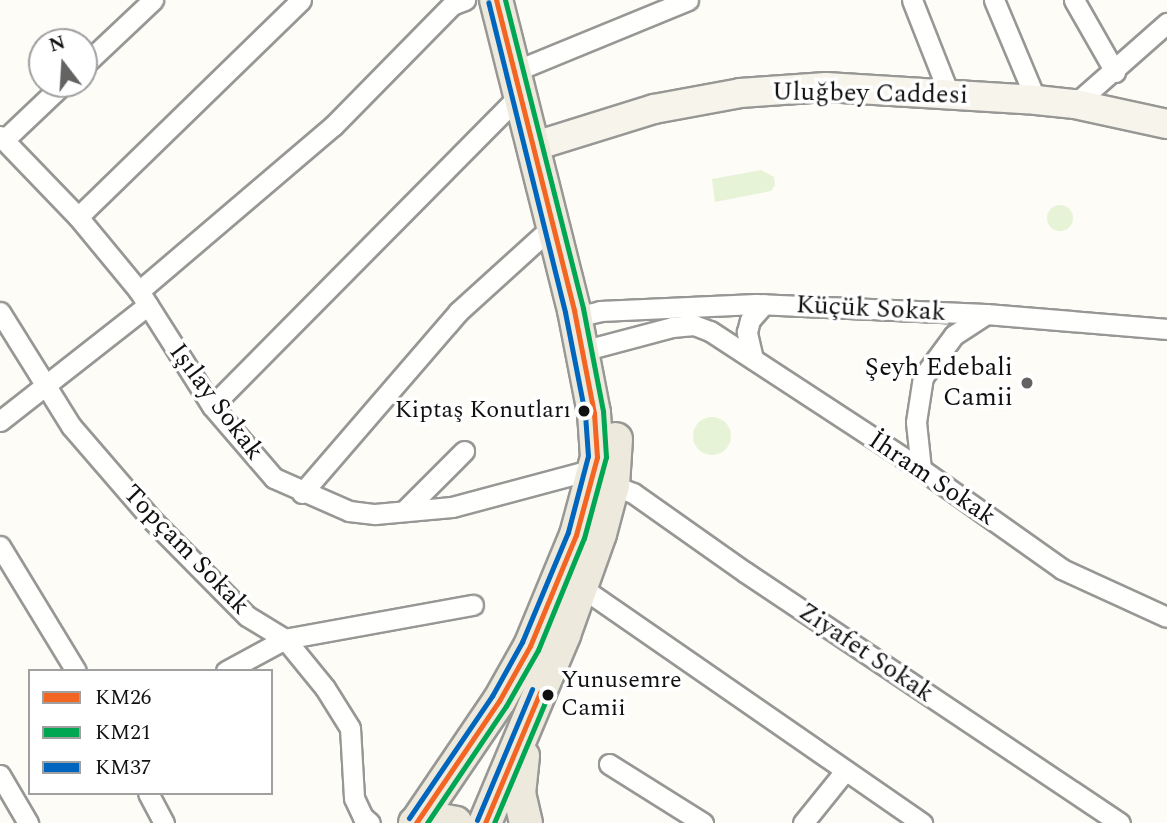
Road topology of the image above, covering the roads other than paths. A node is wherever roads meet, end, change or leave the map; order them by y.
1 (153, 0) edge
2 (301, 0) edge
3 (465, 0) edge
4 (496, 0) edge
5 (512, 0) edge
6 (688, 0) edge
7 (912, 0) edge
8 (994, 0) edge
9 (1074, 0) edge
10 (1167, 23) edge
11 (98, 52) edge
12 (1115, 72) junction
13 (522, 76) junction
14 (949, 94) junction
15 (48, 98) edge
16 (1036, 100) junction
17 (1075, 104) junction
18 (1167, 124) edge
19 (2, 138) edge
20 (543, 144) junction
21 (78, 217) junction
22 (554, 225) junction
23 (143, 298) junction
24 (764, 304) junction
25 (0, 312) edge
26 (986, 314) junction
27 (583, 315) junction
28 (1167, 329) edge
29 (590, 348) junction
30 (754, 359) junction
31 (45, 384) junction
32 (212, 406) junction
33 (0, 421) edge
34 (464, 451) dead end
35 (921, 469) junction
36 (603, 477) junction
37 (302, 493) junction
38 (404, 511) junction
39 (0, 546) edge
40 (581, 587) junction
41 (473, 605) dead end
42 (1167, 617) edge
43 (285, 639) junction
44 (75, 669) edge
45 (230, 669) edge
46 (531, 712) junction
47 (609, 764) dead end
48 (845, 771) junction
49 (0, 775) edge
50 (149, 795) edge
51 (354, 798) junction
52 (28, 823) edge
53 (164, 823) edge
54 (351, 823) edge
55 (370, 823) edge
56 (416, 823) edge
57 (456, 823) edge
58 (485, 823) edge
59 (526, 823) edge
60 (702, 823) edge
61 (803, 823) edge
62 (922, 823) edge
63 (1120, 823) edge

1 - 11 street
2 - 21 street
3 - 23 street
4 - 13 main road
5 - 13 main road
6 - 13 street
7 - 14 street
8 - 16 street
9 - 12 street
10 - 12 street
12 - 17 street
13 - 20 main road
13 - 32 street
14 - 16 street, Uluğbey Caddesi
14 - 20 street, Uluğbey Caddesi
15 - 19 street
16 - 17 street, Uluğbey Caddesi
17 - 18 street, Uluğbey Caddesi
19 - 21 street, Işılay Sokak
20 - 22 main road
20 - 27 main road
21 - 23 street, Işılay Sokak
22 - 27 main road
22 - 37 street
23 - 31 street
23 - 32 street, Işılay Sokak
24 - 26 street, Küçük Sokak
24 - 27 street, Küçük Sokak
24 - 30 street
25 - 31 street, Topçam Sokak
26 - 28 street, Küçük Sokak
26 - 35 street
27 - 29 main road
29 - 30 street, İhram Sokak
29 - 36 main road
30 - 35 street, İhram Sokak
31 - 33 street
31 - 43 street, Topçam Sokak
32 - 37 street, Işılay Sokak
34 - 38 street
35 - 42 street, İhram Sokak
36 - 38 street, Işılay Sokak
36 - 40 main road
36 - 56 main road
36 - 63 street, Ziyafet Sokak
37 - 38 street, Işılay Sokak
39 - 44 street
40 - 46 main road
40 - 48 street
41 - 43 street
43 - 45 street
43 - 51 street, Topçam Sokak
46 - 58 main road
46 - 59 main road
47 - 60 street
48 - 61 street
48 - 62 street
49 - 52 street
50 - 53 street
51 - 54 street
51 - 55 street, Topçam Sokak
56 - 57 main road

